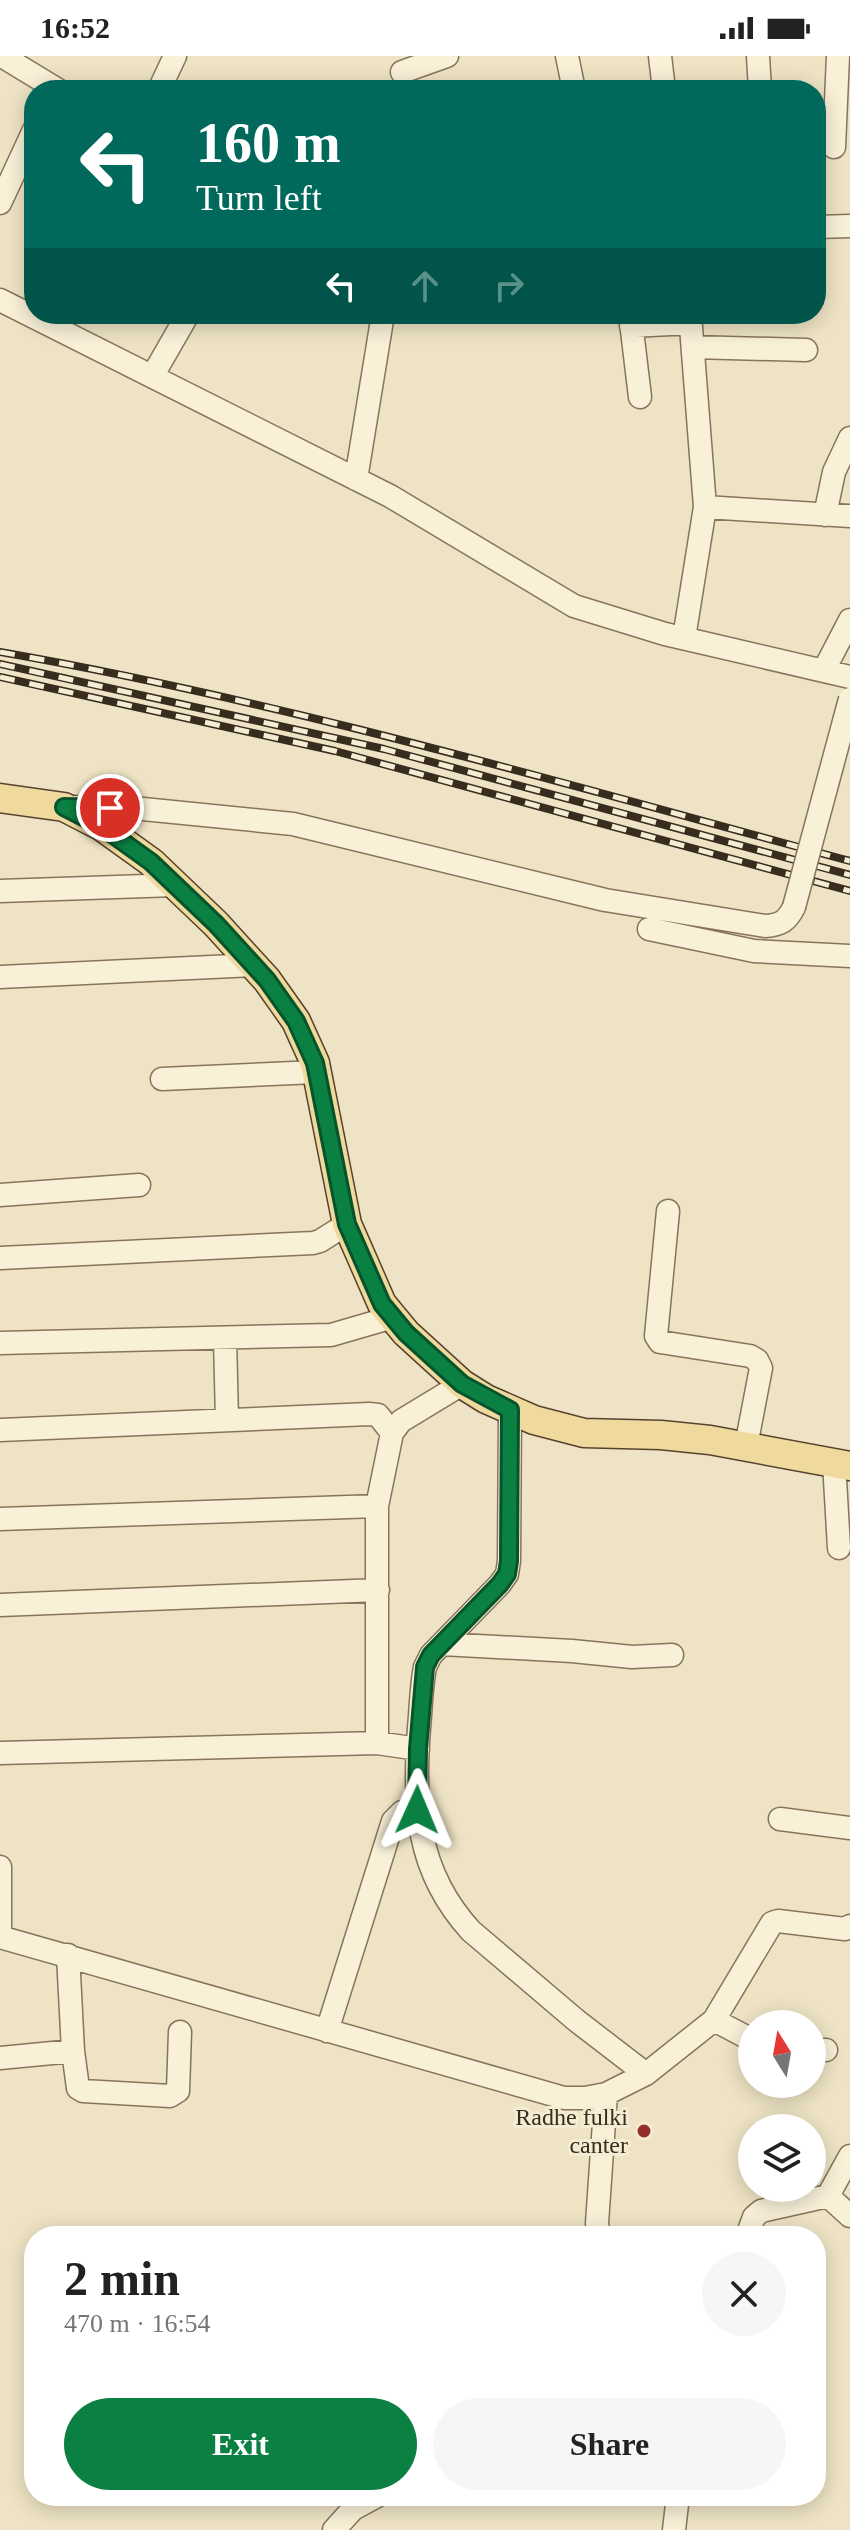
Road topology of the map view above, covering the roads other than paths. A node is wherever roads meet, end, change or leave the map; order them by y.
1 (2, 56) edge
2 (175, 56) edge
3 (447, 56) edge
4 (567, 56) edge
5 (660, 56) edge
6 (758, 56) edge
7 (838, 56) edge
8 (402, 72) dead end
9 (41, 80) edge
10 (164, 80) edge
11 (572, 80) edge
12 (663, 80) edge
13 (759, 80) edge
14 (833, 147) edge
15 (24, 151) edge
16 (0, 203) edge
17 (850, 226) edge
18 (826, 227) edge
19 (0, 300) edge
20 (24, 310) edge
21 (54, 324) edge
22 (182, 324) edge
23 (381, 324) edge
24 (631, 324) edge
25 (691, 324) edge
26 (693, 347) junction
27 (806, 350) dead end
28 (153, 375) junction
29 (640, 397) dead end
30 (850, 438) edge
31 (356, 479) junction
32 (705, 507) junction
33 (825, 515) junction
34 (850, 516) edge
35 (850, 620) edge
36 (684, 638) junction
37 (824, 670) junction
38 (850, 677) edge
39 (850, 699) edge
40 (0, 798) edge
41 (64, 807) junction
42 (175, 885) junction
43 (0, 891) edge
44 (649, 929) dead end
45 (850, 956) edge
46 (254, 965) junction
47 (0, 977) edge
48 (316, 1072) junction
49 (162, 1079) dead end
50 (139, 1185) dead end
51 (0, 1195) edge
52 (668, 1211) dead end
53 (347, 1224) junction
54 (0, 1258) edge
55 (393, 1317) junction
56 (225, 1339) junction
57 (0, 1343) edge
58 (462, 1384) junction
59 (510, 1410) junction
60 (227, 1420) junction
61 (0, 1430) edge
62 (392, 1433) junction
63 (746, 1446) junction
64 (842, 1464) edge
65 (377, 1506) junction
66 (0, 1519) edge
67 (839, 1548) dead end
68 (378, 1590) junction
69 (0, 1605) edge
70 (442, 1644) junction
71 (672, 1655) dead end
72 (377, 1743) junction
73 (418, 1749) junction
74 (0, 1753) edge
75 (417, 1810) junction
76 (780, 1819) dead end
77 (850, 1828) edge
78 (0, 1867) edge
79 (850, 1926) edge
80 (0, 1937) edge
81 (68, 1955) junction
82 (714, 2020) junction
83 (327, 2031) junction
84 (180, 2032) dead end
85 (738, 2033) edge
86 (73, 2051) junction
87 (0, 2058) edge
88 (646, 2074) junction
89 (606, 2094) junction
90 (850, 2156) edge
91 (828, 2196) junction
92 (850, 2216) edge
93 (597, 2226) edge
94 (751, 2226) edge
95 (359, 2506) edge
96 (677, 2506) edge
97 (334, 2530) edge
98 (674, 2530) edge

1 - 9 street
2 - 10 street
3 - 8 street
4 - 11 street
5 - 12 street
6 - 13 street
7 - 14 street
15 - 16 street
17 - 18 street
19 - 20 street
21 - 28 street
22 - 28 street
23 - 31 street
24 - 29 street
25 - 26 street
26 - 27 street
26 - 32 street
28 - 31 street
30 - 33 street
31 - 36 street
32 - 33 street
32 - 36 street
33 - 34 street
35 - 37 street
36 - 37 street
37 - 38 street
39 - 41 street, bridge
40 - 41 main road
41 - 42 main road
42 - 43 street
42 - 46 main road
44 - 45 street
46 - 47 street
46 - 48 main road
48 - 49 street
48 - 53 main road
50 - 51 street
52 - 63 street
53 - 54 street
53 - 55 main road
55 - 56 street
55 - 58 main road
56 - 57 street
56 - 60 street
58 - 59 main road
58 - 62 street
59 - 63 main road
59 - 70 street
60 - 61 street
60 - 62 street
62 - 65 street
63 - 64 main road
64 - 67 street
65 - 66 street
65 - 68 street
68 - 69 street
68 - 72 street
70 - 71 street
70 - 73 street
72 - 73 street
72 - 74 street
73 - 75 street
75 - 83 street
75 - 88 street
76 - 77 street
78 - 80 street
79 - 82 street
80 - 81 street
81 - 83 street
81 - 86 street
82 - 85 street
82 - 88 street
83 - 89 street
84 - 86 street
86 - 87 street
88 - 89 street
89 - 93 street
90 - 91 street
91 - 92 street
91 - 94 street
95 - 97 street
96 - 98 street

